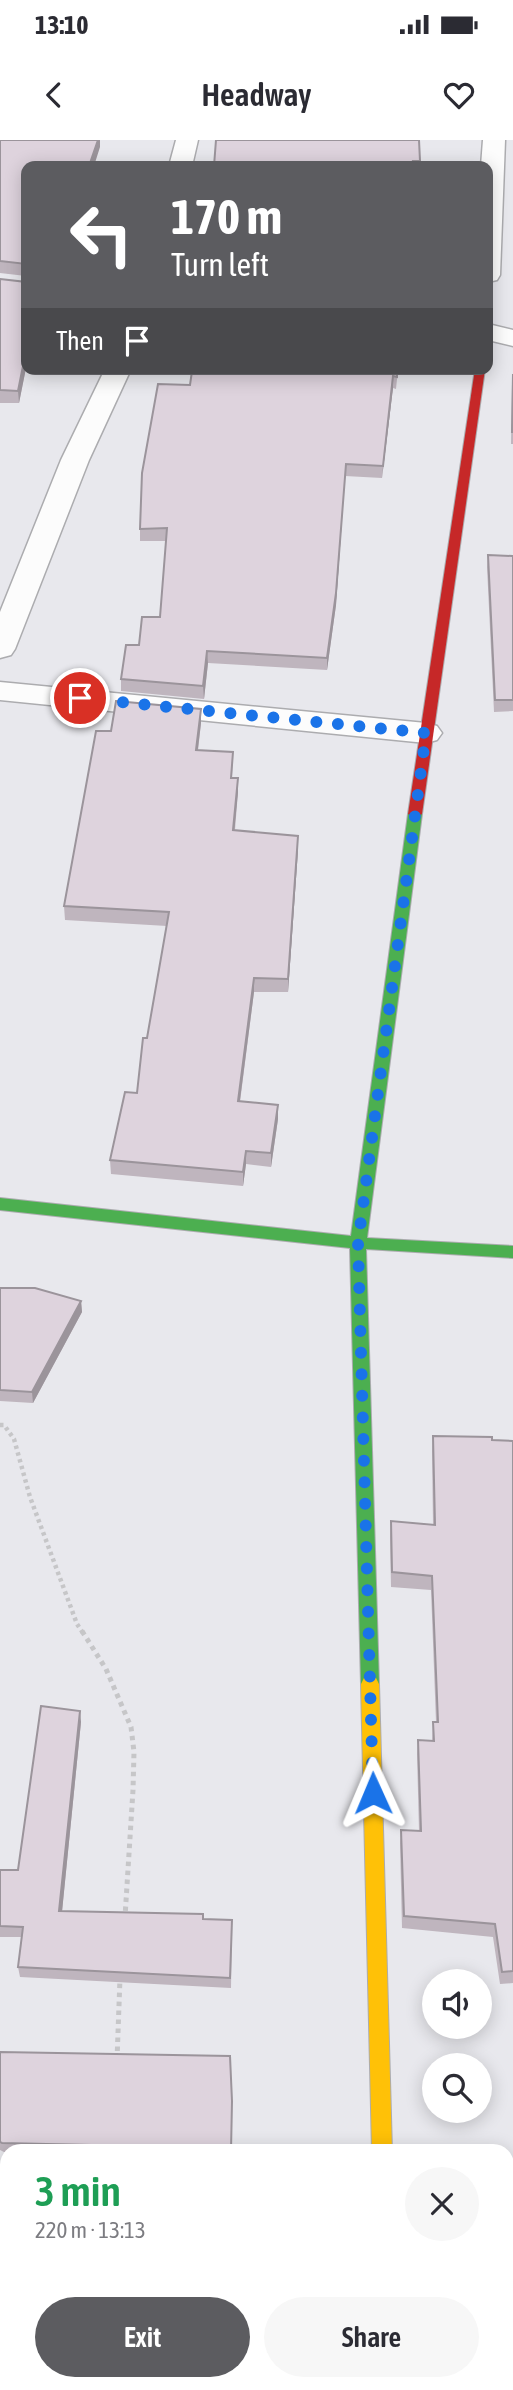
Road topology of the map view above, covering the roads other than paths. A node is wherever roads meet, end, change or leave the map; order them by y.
1 (187, 140) edge
2 (494, 140) edge
3 (182, 161) edge
4 (493, 162) edge
5 (493, 333) edge
6 (513, 338) edge
7 (115, 375) edge
8 (479, 375) edge
9 (0, 649) edge
10 (0, 691) edge
11 (426, 733) junction
12 (0, 1204) edge
13 (358, 1243) junction
14 (513, 1252) edge
15 (383, 2144) edge

1 - 3 street
2 - 4 street
5 - 6 street
7 - 9 street
8 - 11 street
10 - 11 street
11 - 13 street
12 - 13 street
13 - 14 street
13 - 15 street

